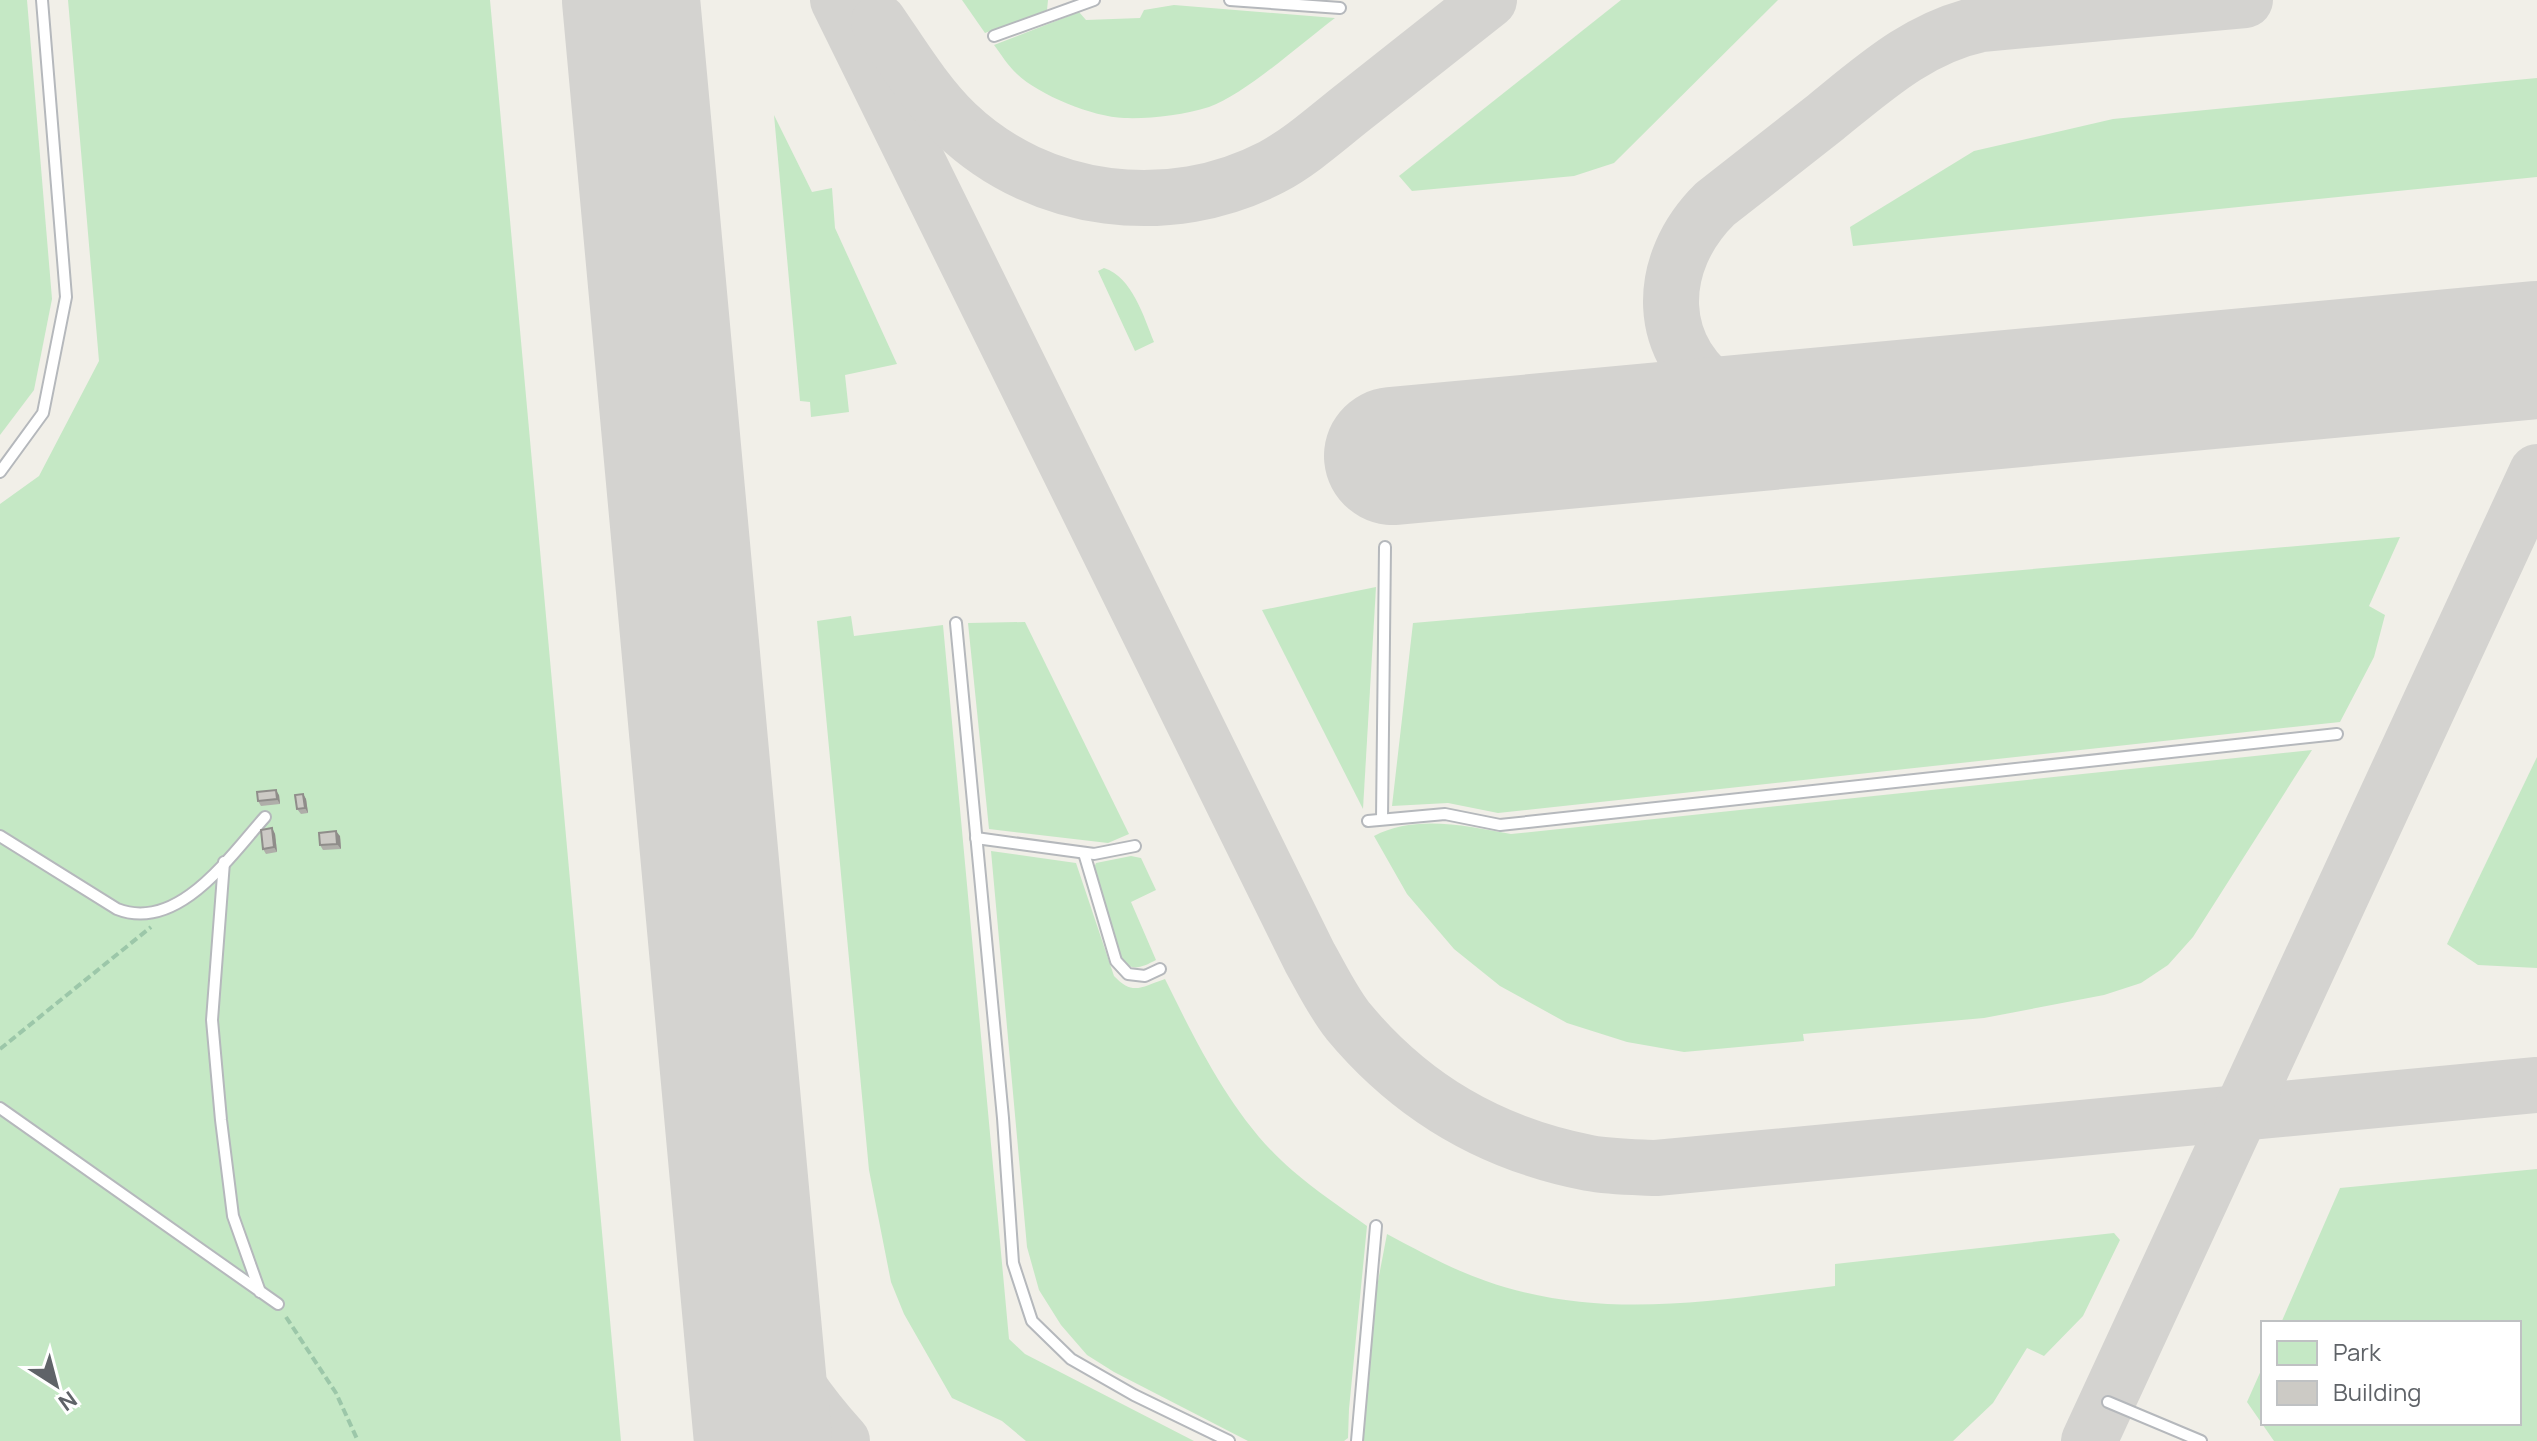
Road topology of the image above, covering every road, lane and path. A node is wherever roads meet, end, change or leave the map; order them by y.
1 (42, 0) edge
2 (1094, 0) edge
3 (1230, 0) edge
4 (1340, 8) dead end
5 (994, 36) dead end
6 (0, 472) edge
7 (1385, 547) dead end
8 (956, 623) dead end
9 (2337, 734) dead end
10 (265, 817) dead end
11 (1382, 819) junction
12 (1368, 821) dead end
13 (0, 836) edge
14 (976, 838) junction
15 (1135, 846) dead end
16 (1084, 853) junction
17 (224, 862) junction
18 (152, 926) dead end
19 (1160, 969) dead end
20 (0, 1049) edge
21 (0, 1108) edge
22 (1376, 1226) dead end
23 (260, 1292) junction
24 (278, 1304) joint
25 (2108, 1402) dead end
26 (358, 1441) edge
27 (1229, 1441) edge
28 (1357, 1441) edge
29 (2201, 1441) edge

1 - 6 lane
2 - 5 lane
3 - 4 lane
7 - 11 lane
8 - 14 lane
9 - 11 lane
10 - 17 lane
11 - 12 lane
13 - 17 lane
14 - 16 lane
14 - 27 lane
15 - 16 lane
16 - 19 lane
17 - 23 lane
18 - 20 path
21 - 23 lane
22 - 28 lane
23 - 24 lane
24 - 26 path
25 - 29 lane

